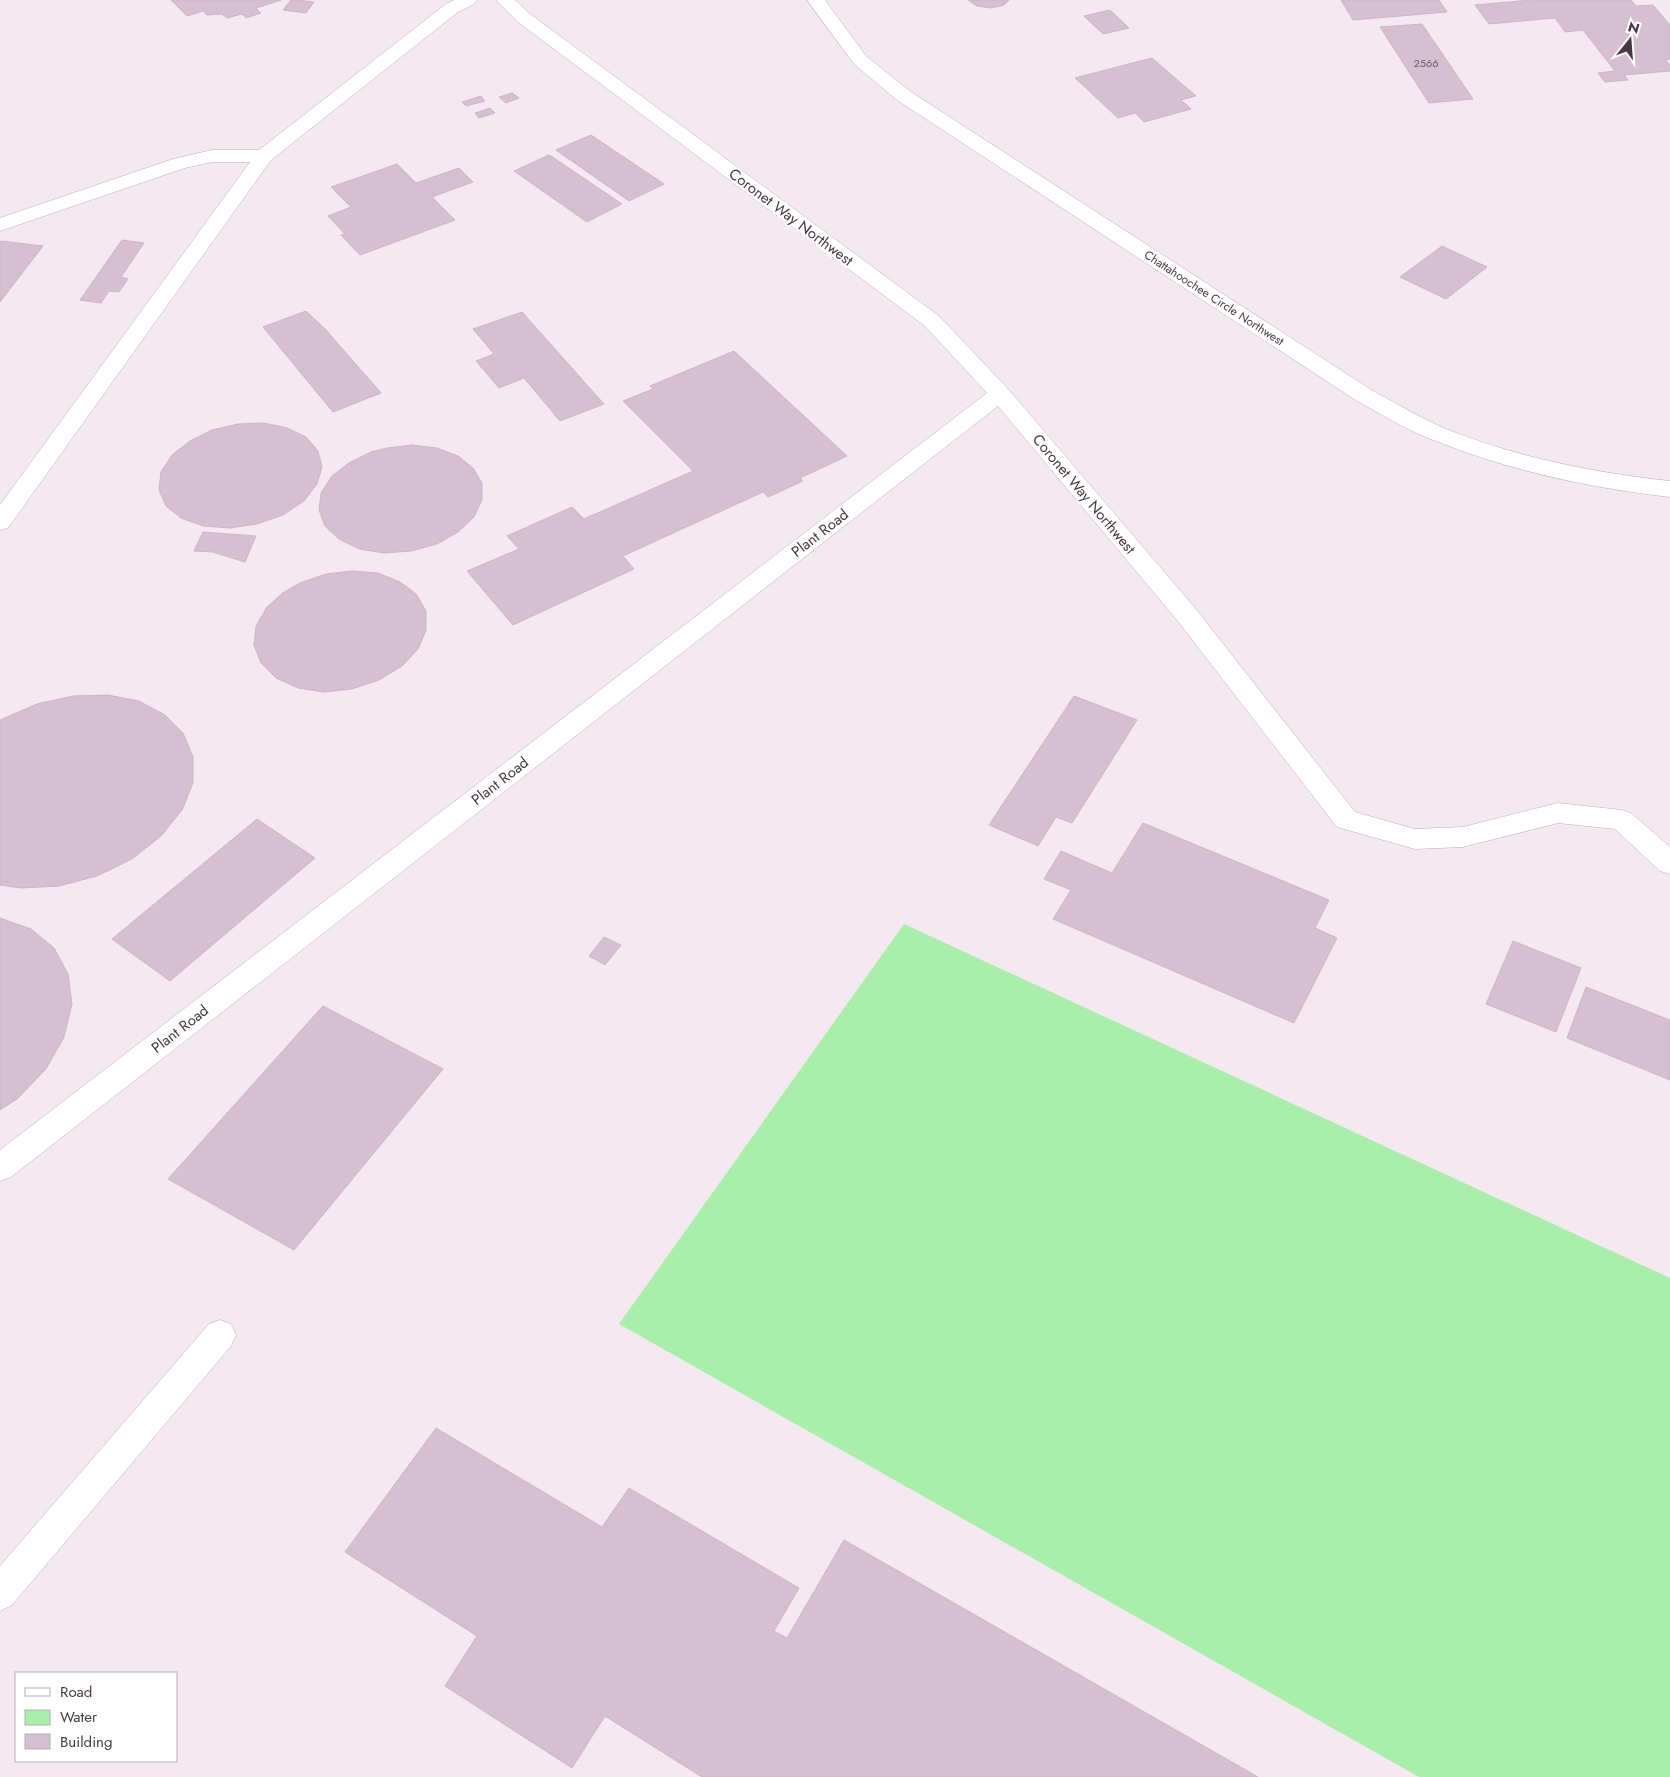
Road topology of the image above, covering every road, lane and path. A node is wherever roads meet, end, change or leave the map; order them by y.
1 (468, 0) edge
2 (505, 0) edge
3 (816, 0) edge
4 (264, 156) junction
5 (0, 225) edge
6 (1000, 394) junction
7 (1670, 489) edge
8 (0, 522) edge
9 (1670, 862) edge
10 (0, 1168) edge
11 (220, 1335) dead end
12 (0, 1593) edge

1 - 4 street
2 - 6 street, Coronet Way Northwest
3 - 7 street, Chattahoochee Circle Northwest
4 - 5 street
4 - 8 street
6 - 9 street, Coronet Way Northwest
6 - 10 street, Plant Road
11 - 12 street

